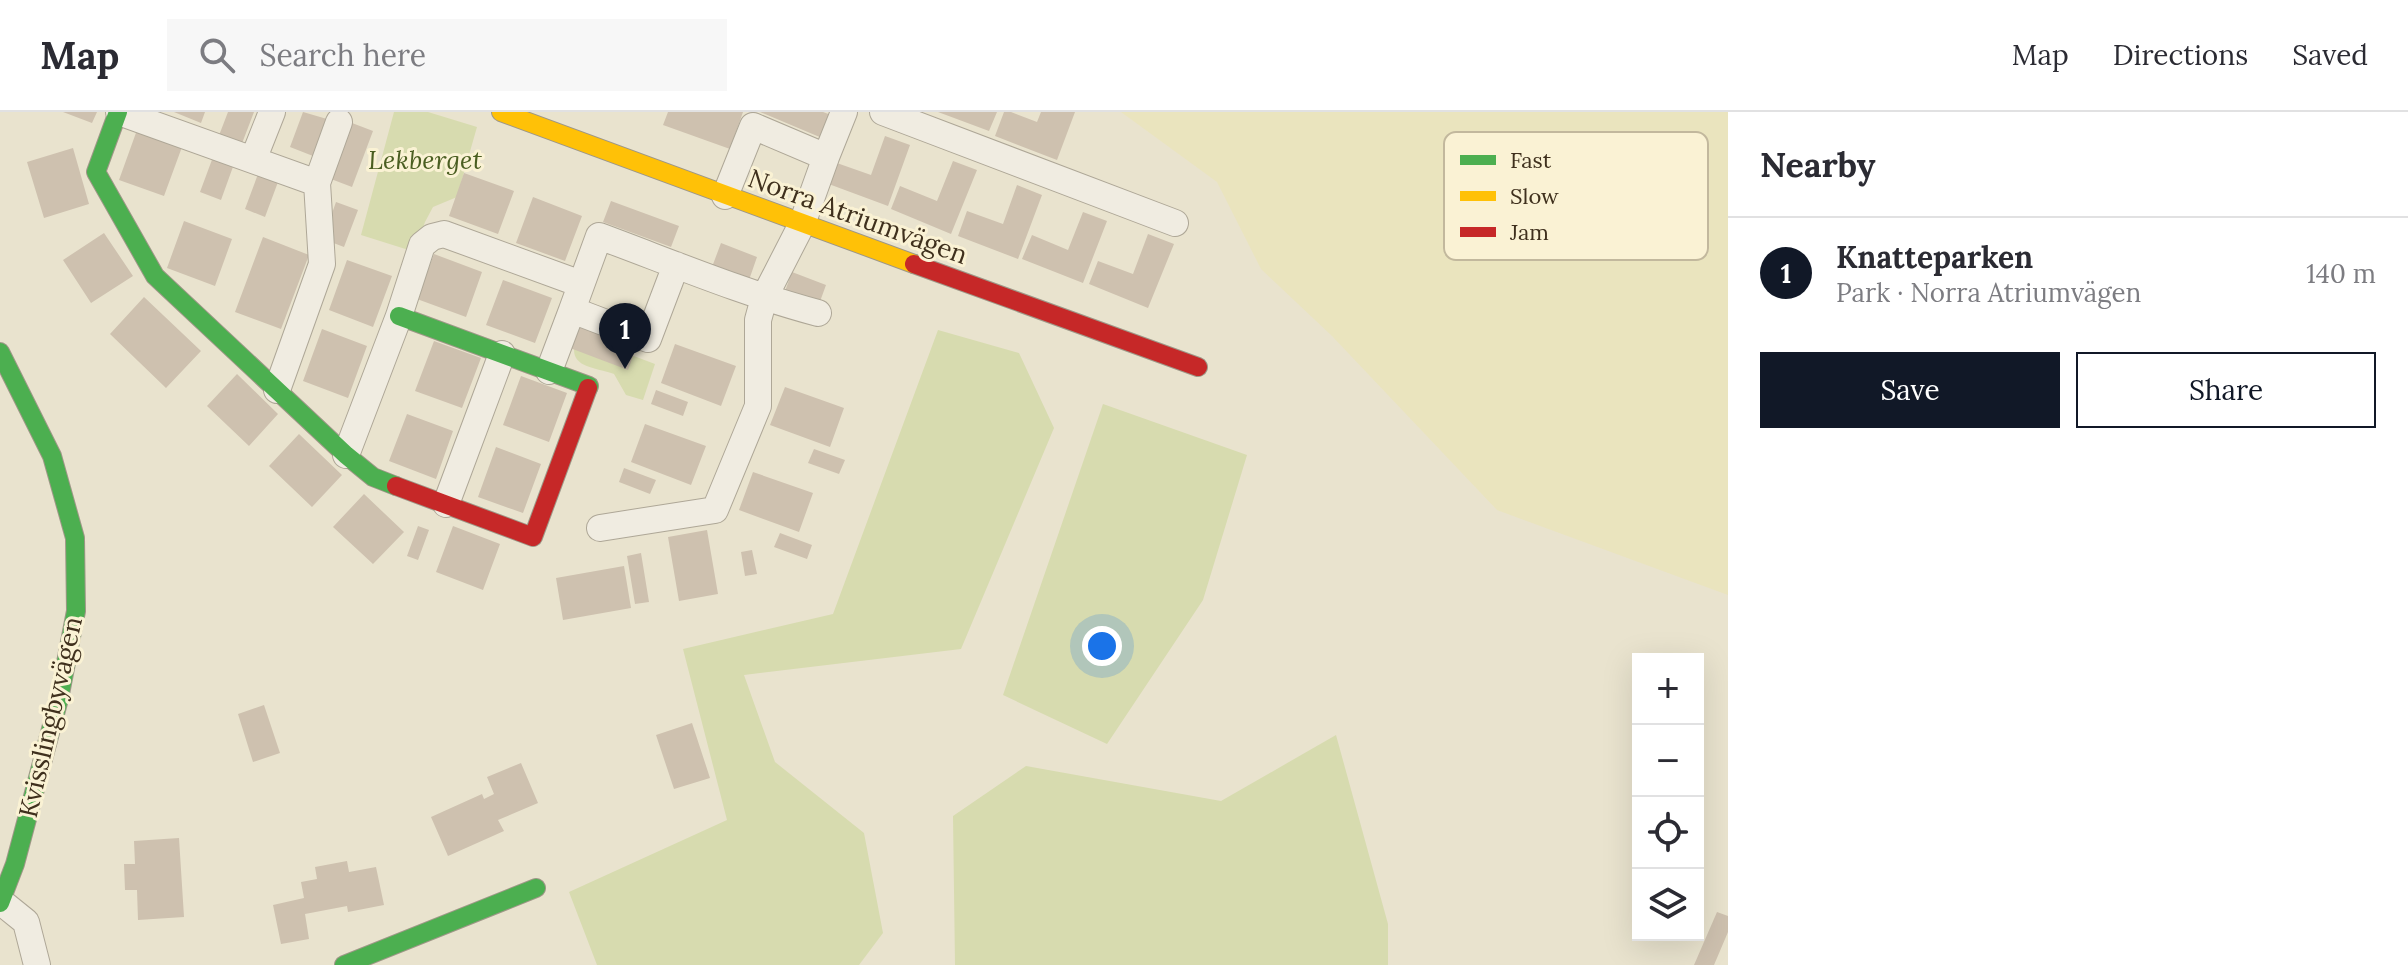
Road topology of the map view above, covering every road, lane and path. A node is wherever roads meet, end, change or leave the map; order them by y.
1 (118, 112) edge
2 (272, 112) edge
3 (501, 112) edge
4 (844, 112) edge
5 (883, 112) edge
6 (755, 121) edge
7 (339, 122) dead end
8 (826, 157) junction
9 (253, 160) junction
10 (317, 183) junction
11 (725, 196) junction
12 (1175, 223) dead end
13 (802, 224) junction
14 (676, 265) junction
15 (581, 284) junction
16 (764, 298) junction
17 (572, 310) junction
18 (818, 313) dead end
19 (399, 316) junction
20 (0, 352) edge
21 (502, 354) junction
22 (1198, 367) dead end
23 (549, 371) junction
24 (277, 390) junction
25 (346, 455) junction
26 (446, 504) junction
27 (600, 528) dead end
28 (536, 888) dead end
29 (0, 902) edge
30 (37, 965) edge
31 (344, 965) edge

1 - 9 street
1 - 24 street
2 - 9 street
3 - 11 street, Norra Atriumvägen
4 - 8 street
5 - 12 street
6 - 8 street
6 - 11 street
7 - 10 street
8 - 13 street
9 - 10 street
10 - 24 street
11 - 13 street, Norra Atriumvägen
13 - 16 street
13 - 22 street, Norra Atriumvägen
14 - 15 street
14 - 16 street
14 - 17 street
15 - 17 street
15 - 19 street
16 - 18 street
16 - 27 street
17 - 23 street
19 - 21 street
19 - 25 street
20 - 29 street, Kvisslingbyvägen
21 - 23 street
21 - 26 street
23 - 26 street
24 - 25 street
25 - 26 street
28 - 31 street
29 - 30 street, Kvisslingbyvägen

